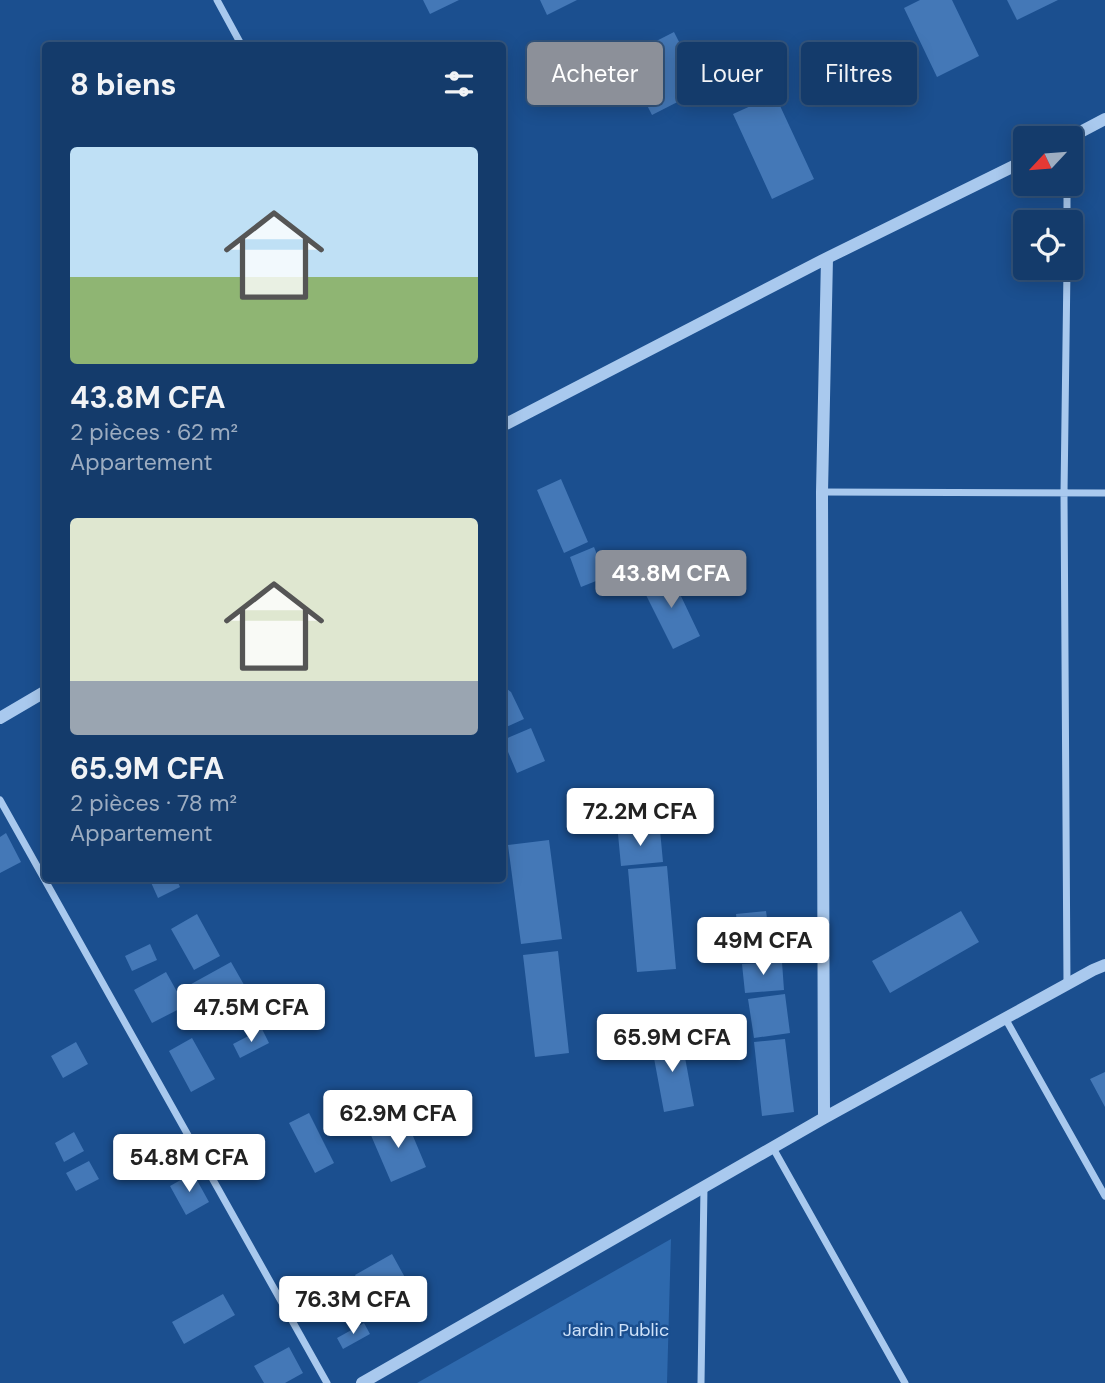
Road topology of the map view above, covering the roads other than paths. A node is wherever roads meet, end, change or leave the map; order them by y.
1 (217, 0) edge
2 (240, 42) edge
3 (1105, 118) edge
4 (1083, 130) edge
5 (1013, 166) edge
6 (827, 258) junction
7 (1067, 280) edge
8 (506, 424) edge
9 (822, 492) junction
10 (1064, 493) junction
11 (1105, 493) edge
12 (42, 693) edge
13 (0, 718) edge
14 (0, 800) edge
15 (42, 875) edge
16 (46, 882) edge
17 (1105, 965) edge
18 (1067, 985) junction
19 (1005, 1018) junction
20 (824, 1118) junction
21 (773, 1148) junction
22 (704, 1187) junction
23 (1105, 1196) edge
24 (327, 1383) edge
25 (362, 1383) edge
26 (701, 1383) edge
27 (905, 1383) edge

1 - 2 street
3 - 4 street
5 - 6 street
6 - 8 street
6 - 9 street
7 - 10 street
9 - 10 street
9 - 20 street
10 - 11 street
10 - 18 street
12 - 13 street
14 - 15 street
16 - 24 street
17 - 18 street
18 - 19 street
19 - 20 street
19 - 23 street
20 - 21 street
21 - 22 street
21 - 27 street
22 - 25 street
22 - 26 street

